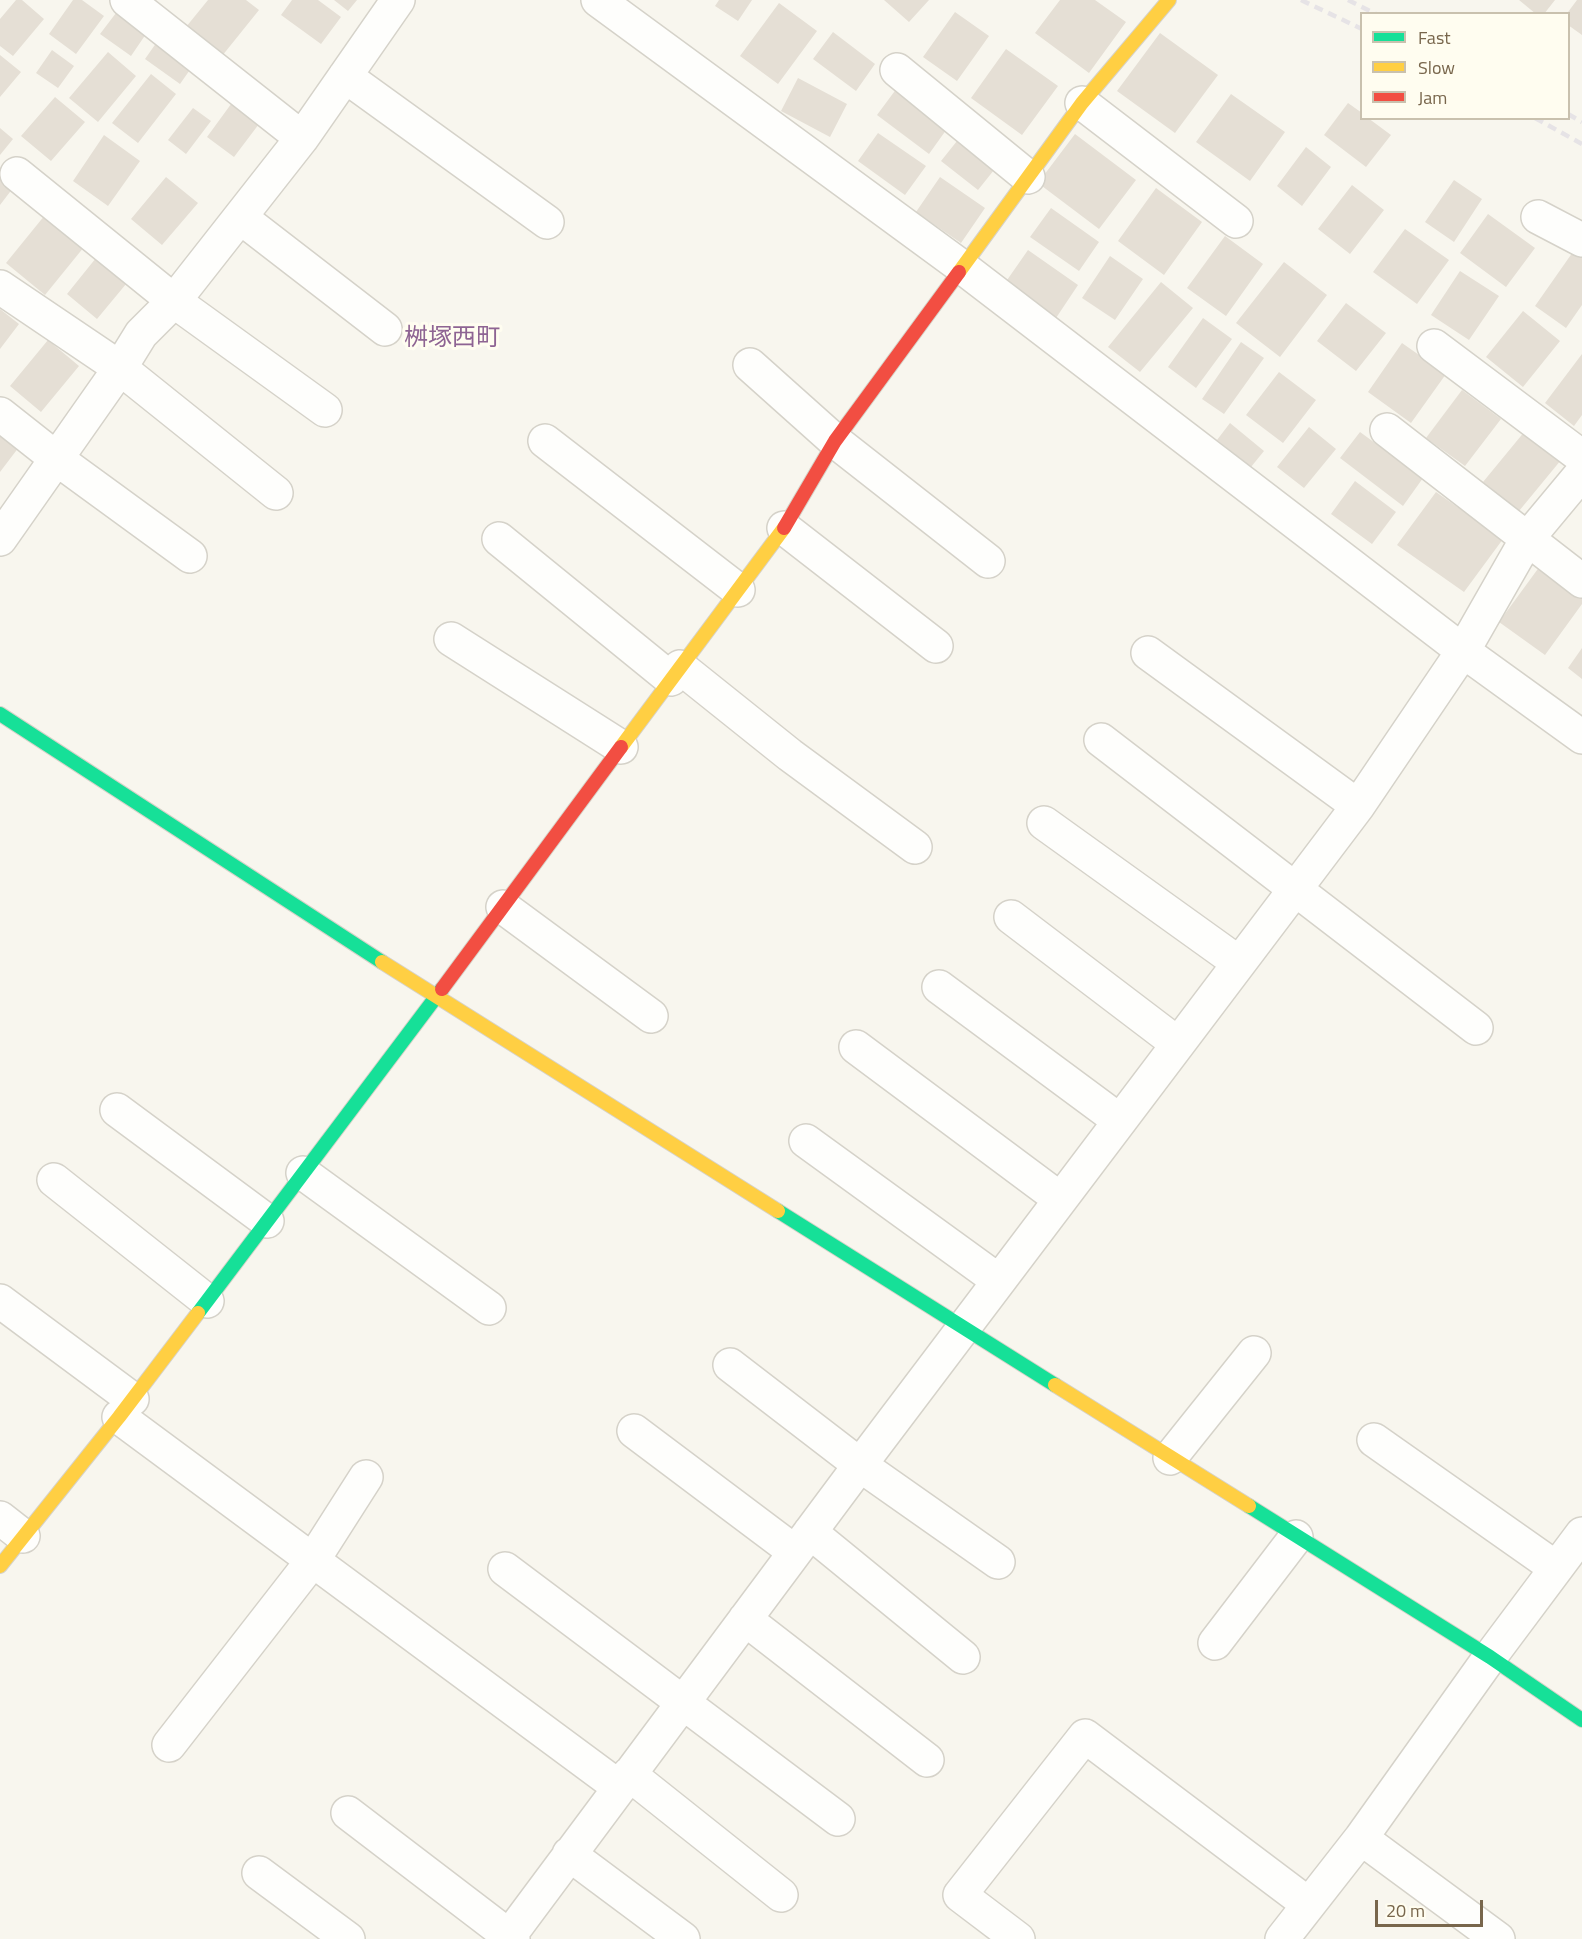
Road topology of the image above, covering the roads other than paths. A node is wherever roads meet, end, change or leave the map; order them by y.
1 (126, 0) edge
2 (398, 0) edge
3 (598, 0) edge
4 (1169, 0) edge
5 (897, 70) dead end
6 (345, 76) junction
7 (1082, 103) junction
8 (302, 138) junction
9 (17, 174) dead end
10 (1028, 177) junction
11 (240, 217) junction
12 (1539, 217) dead end
13 (1236, 221) dead end
14 (547, 222) dead end
15 (1582, 240) edge
16 (962, 267) junction
17 (0, 287) edge
18 (174, 301) junction
19 (385, 329) dead end
20 (1434, 346) dead end
21 (750, 365) dead end
22 (120, 368) junction
23 (325, 410) dead end
24 (0, 414) edge
25 (1387, 430) dead end
26 (544, 441) dead end
27 (835, 441) junction
28 (1582, 457) edge
29 (57, 459) junction
30 (1582, 473) edge
31 (276, 493) dead end
32 (784, 528) junction
33 (2, 533) edge
34 (498, 539) dead end
35 (1527, 539) junction
36 (190, 556) dead end
37 (988, 561) dead end
38 (1582, 581) edge
39 (738, 590) junction
40 (451, 639) dead end
41 (936, 646) dead end
42 (1463, 651) junction
43 (1148, 653) dead end
44 (676, 673) junction
45 (0, 714) edge
46 (1582, 737) edge
47 (1101, 740) dead end
48 (621, 747) junction
49 (1358, 806) junction
50 (1044, 823) dead end
51 (915, 847) dead end
52 (1295, 889) junction
53 (503, 907) junction
54 (1011, 917) dead end
55 (1239, 963) junction
56 (939, 987) dead end
57 (436, 997) junction
58 (651, 1016) dead end
59 (1476, 1028) dead end
60 (1178, 1044) junction
61 (856, 1047) dead end
62 (117, 1110) dead end
63 (1120, 1121) junction
64 (806, 1140) dead end
65 (303, 1173) junction
66 (54, 1180) dead end
67 (1060, 1199) junction
68 (267, 1221) junction
69 (999, 1281) junction
70 (0, 1300) edge
71 (207, 1301) junction
72 (489, 1308) dead end
73 (964, 1328) junction
74 (1254, 1353) dead end
75 (730, 1365) dead end
76 (126, 1408) junction
77 (634, 1431) dead end
78 (1374, 1440) dead end
79 (1170, 1458) junction
80 (860, 1465) junction
81 (366, 1477) dead end
82 (12, 1527) edge
83 (1582, 1534) edge
84 (1296, 1537) junction
85 (802, 1542) junction
86 (313, 1560) junction
87 (998, 1562) dead end
88 (0, 1566) edge
89 (1556, 1568) junction
90 (505, 1569) dead end
91 (745, 1619) junction
92 (1215, 1643) dead end
93 (963, 1657) dead end
94 (1490, 1657) junction
95 (683, 1702) junction
96 (1582, 1720) edge
97 (169, 1745) dead end
98 (927, 1760) dead end
99 (624, 1781) junction
100 (348, 1813) dead end
101 (838, 1819) dead end
102 (1361, 1838) junction
103 (569, 1854) junction
104 (259, 1873) dead end
105 (781, 1895) dead end
106 (1308, 1904) junction
107 (510, 1938) edge
108 (348, 1939) edge
109 (683, 1939) edge
110 (1018, 1939) edge
111 (1282, 1939) edge
112 (1498, 1939) edge

1 - 8 street
2 - 6 street
3 - 16 street
4 - 7 street
5 - 10 street
6 - 8 street
6 - 14 street
7 - 10 street
7 - 13 street
8 - 11 street
9 - 18 street
10 - 16 street
11 - 18 street
11 - 19 street
12 - 15 street
16 - 27 street
16 - 42 street
17 - 22 street
18 - 22 street
18 - 23 street
20 - 28 street
21 - 27 street
22 - 29 street
22 - 31 street
24 - 29 street
25 - 35 street
26 - 39 street
27 - 32 street
27 - 37 street
29 - 33 street
29 - 36 street
30 - 35 street
32 - 39 street
32 - 41 street
34 - 44 street
35 - 38 street
35 - 42 street
39 - 44 street
40 - 48 street
42 - 46 street
42 - 49 street
43 - 49 street
44 - 48 street
44 - 51 street
45 - 57 street
47 - 52 street
48 - 53 street
49 - 52 street
50 - 55 street
52 - 55 street
52 - 59 street
53 - 57 street
53 - 58 street
54 - 60 street
55 - 60 street
56 - 63 street
57 - 65 street
57 - 73 street
60 - 63 street
61 - 67 street
62 - 68 street
63 - 67 street
64 - 69 street
65 - 68 street
65 - 72 street
66 - 71 street
67 - 69 street
68 - 71 street
69 - 73 street
70 - 76 street
71 - 76 street
73 - 79 street
73 - 80 street
74 - 79 street
75 - 80 street
76 - 82 street
76 - 86 street
77 - 85 street
78 - 89 street
79 - 84 street
80 - 85 street
80 - 87 street
81 - 86 street
82 - 88 street
83 - 89 street
84 - 92 street
84 - 94 street
85 - 91 street
85 - 93 street
86 - 97 street
86 - 99 street
89 - 94 street
90 - 95 street
91 - 95 street
91 - 98 street
94 - 96 street
94 - 102 street
95 - 99 street
95 - 101 street
99 - 103 street
99 - 105 street
100 - 107 street
102 - 106 street
102 - 112 street
103 - 107 street
103 - 109 street
104 - 108 street
106 - 110 street
106 - 111 street

